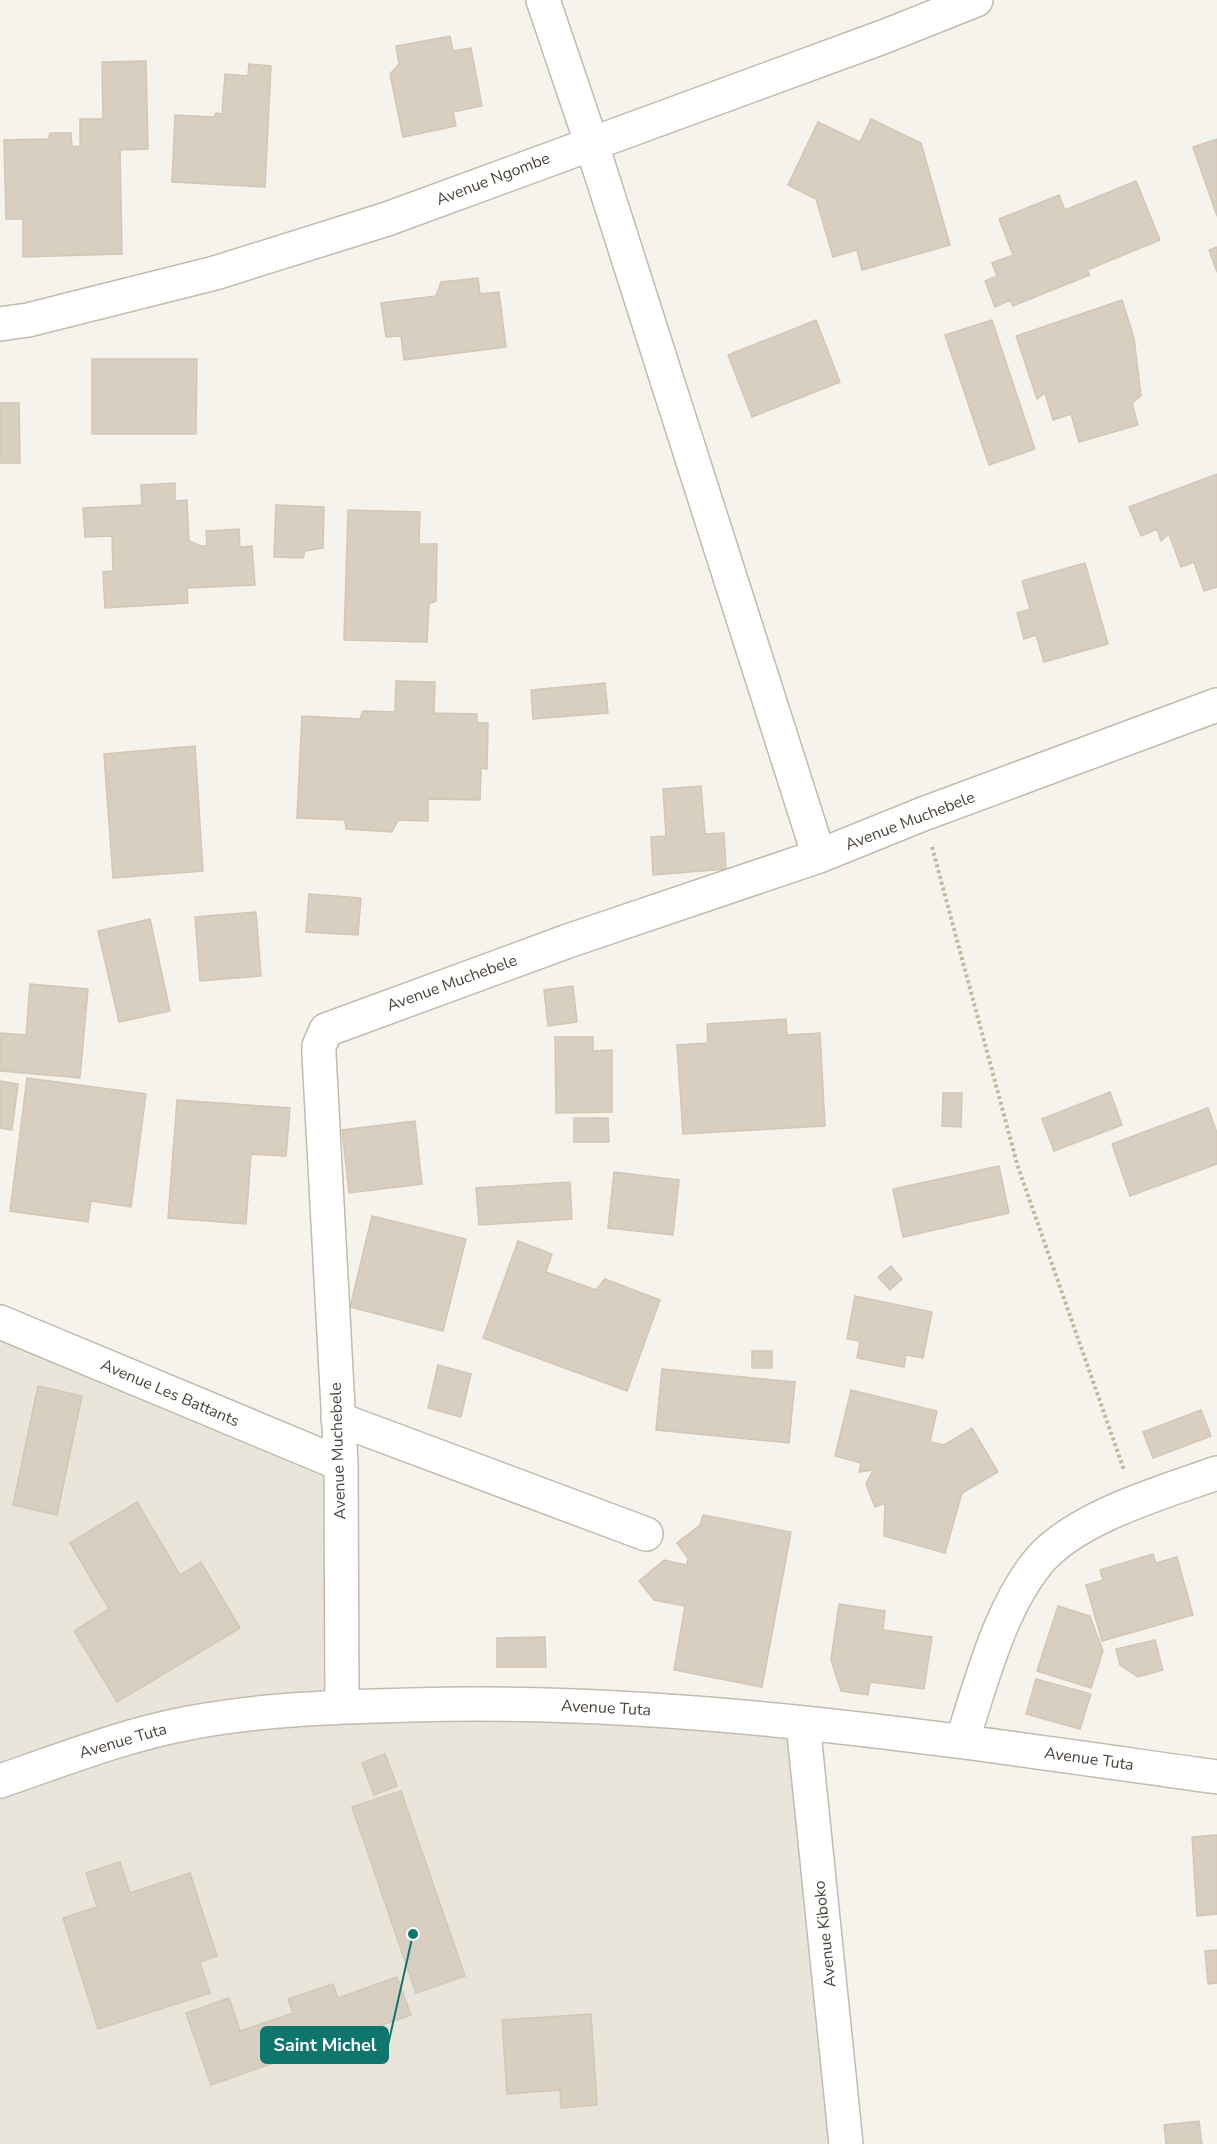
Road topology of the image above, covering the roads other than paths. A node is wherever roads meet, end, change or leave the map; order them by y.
1 (543, 0) edge
2 (976, 0) edge
3 (591, 142) junction
4 (0, 324) edge
5 (1217, 705) edge
6 (819, 856) junction
7 (0, 1322) edge
8 (338, 1419) junction
9 (341, 1464) junction
10 (1217, 1473) edge
11 (646, 1534) dead end
12 (342, 1707) junction
13 (803, 1723) junction
14 (962, 1741) junction
15 (1217, 1777) edge
16 (0, 1781) edge
17 (846, 2144) edge

1 - 3 street
2 - 3 street, Avenue Ngombe
3 - 4 street, Avenue Ngombe
3 - 6 street
5 - 6 street, Avenue Muchebele
6 - 8 street, Avenue Muchebele
7 - 9 street, Avenue Les Battants
8 - 9 street, Avenue Muchebele
8 - 11 street
9 - 12 street, Avenue Muchebele
10 - 14 street
12 - 13 street, Avenue Tuta
12 - 16 street, Avenue Tuta
13 - 14 street, Avenue Tuta
13 - 17 street, Avenue Kiboko
14 - 15 street, Avenue Tuta

